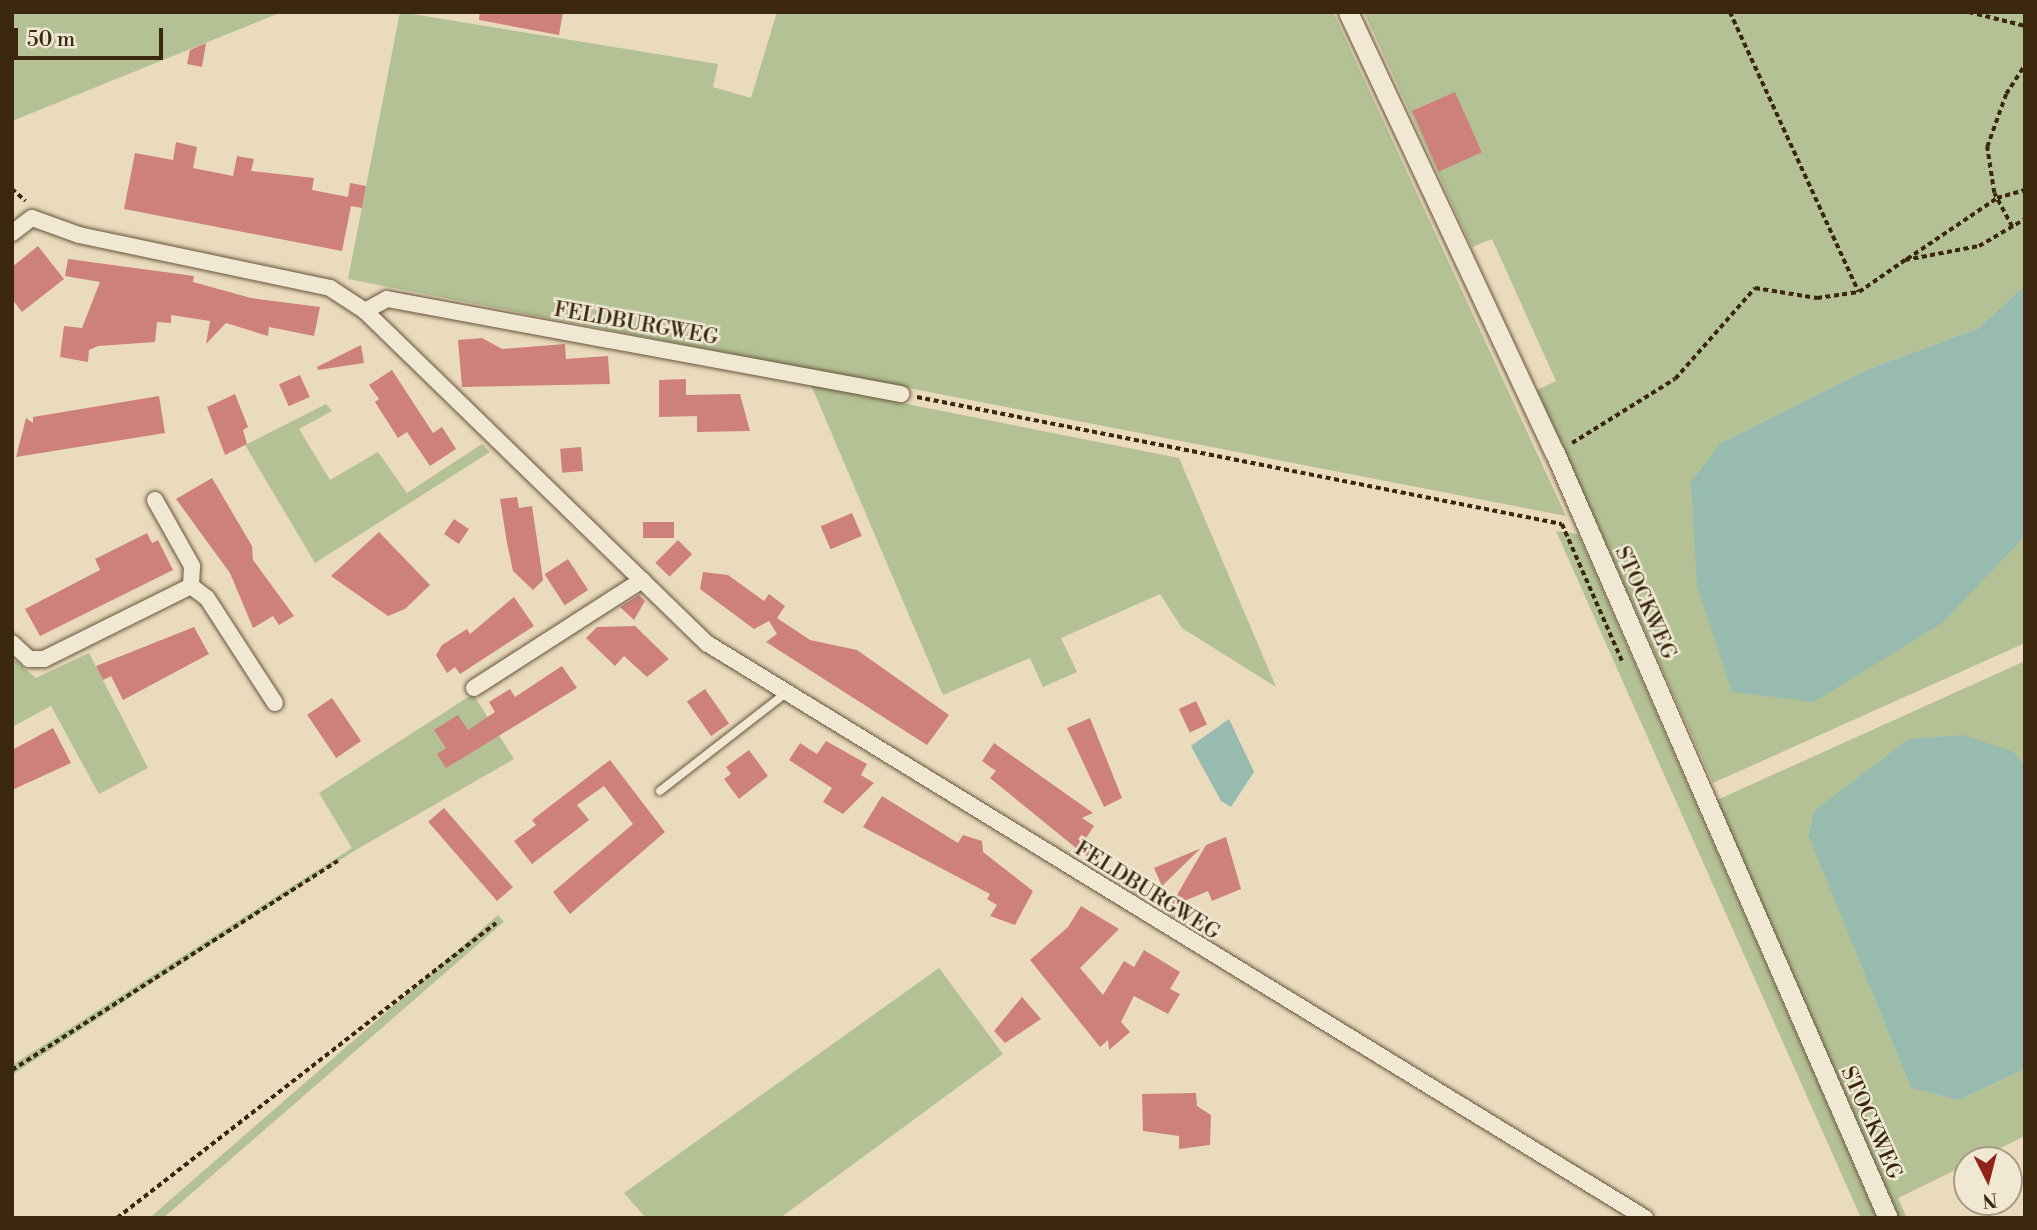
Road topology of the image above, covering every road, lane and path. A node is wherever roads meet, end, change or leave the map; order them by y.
1 (1348, 12) edge
2 (1730, 12) edge
3 (1969, 12) edge
4 (2025, 26) edge
5 (2025, 65) edge
6 (2025, 190) edge
7 (1997, 198) junction
8 (2025, 219) edge
9 (2012, 227) junction
10 (12, 233) edge
11 (1905, 260) junction
12 (1858, 292) junction
13 (365, 311) junction
14 (901, 394) joint
15 (1555, 453) junction
16 (155, 500) dead end
17 (1588, 528) junction
18 (642, 580) junction
19 (191, 586) junction
20 (12, 643) edge
21 (474, 688) dead end
22 (786, 693) junction
23 (275, 703) dead end
24 (660, 791) dead end
25 (338, 861) dead end
26 (495, 923) dead end
27 (12, 1070) edge
28 (117, 1218) edge
29 (1645, 1218) edge
30 (1888, 1218) edge

1 - 15 street, STOCKWEG
2 - 12 path
3 - 4 path
5 - 7 path
6 - 7 path
7 - 9 path
7 - 11 path
8 - 9 path
9 - 11 path
10 - 13 street, FELDBURGWEG
11 - 12 path
12 - 15 path
13 - 14 street, FELDBURGWEG
13 - 18 street, FELDBURGWEG
14 - 17 path
15 - 17 street, STOCKWEG
16 - 19 street
17 - 30 street, STOCKWEG
18 - 21 street
18 - 22 street, FELDBURGWEG
19 - 20 street
19 - 23 street
22 - 24 lane
22 - 29 street, FELDBURGWEG
25 - 27 path
26 - 28 path

